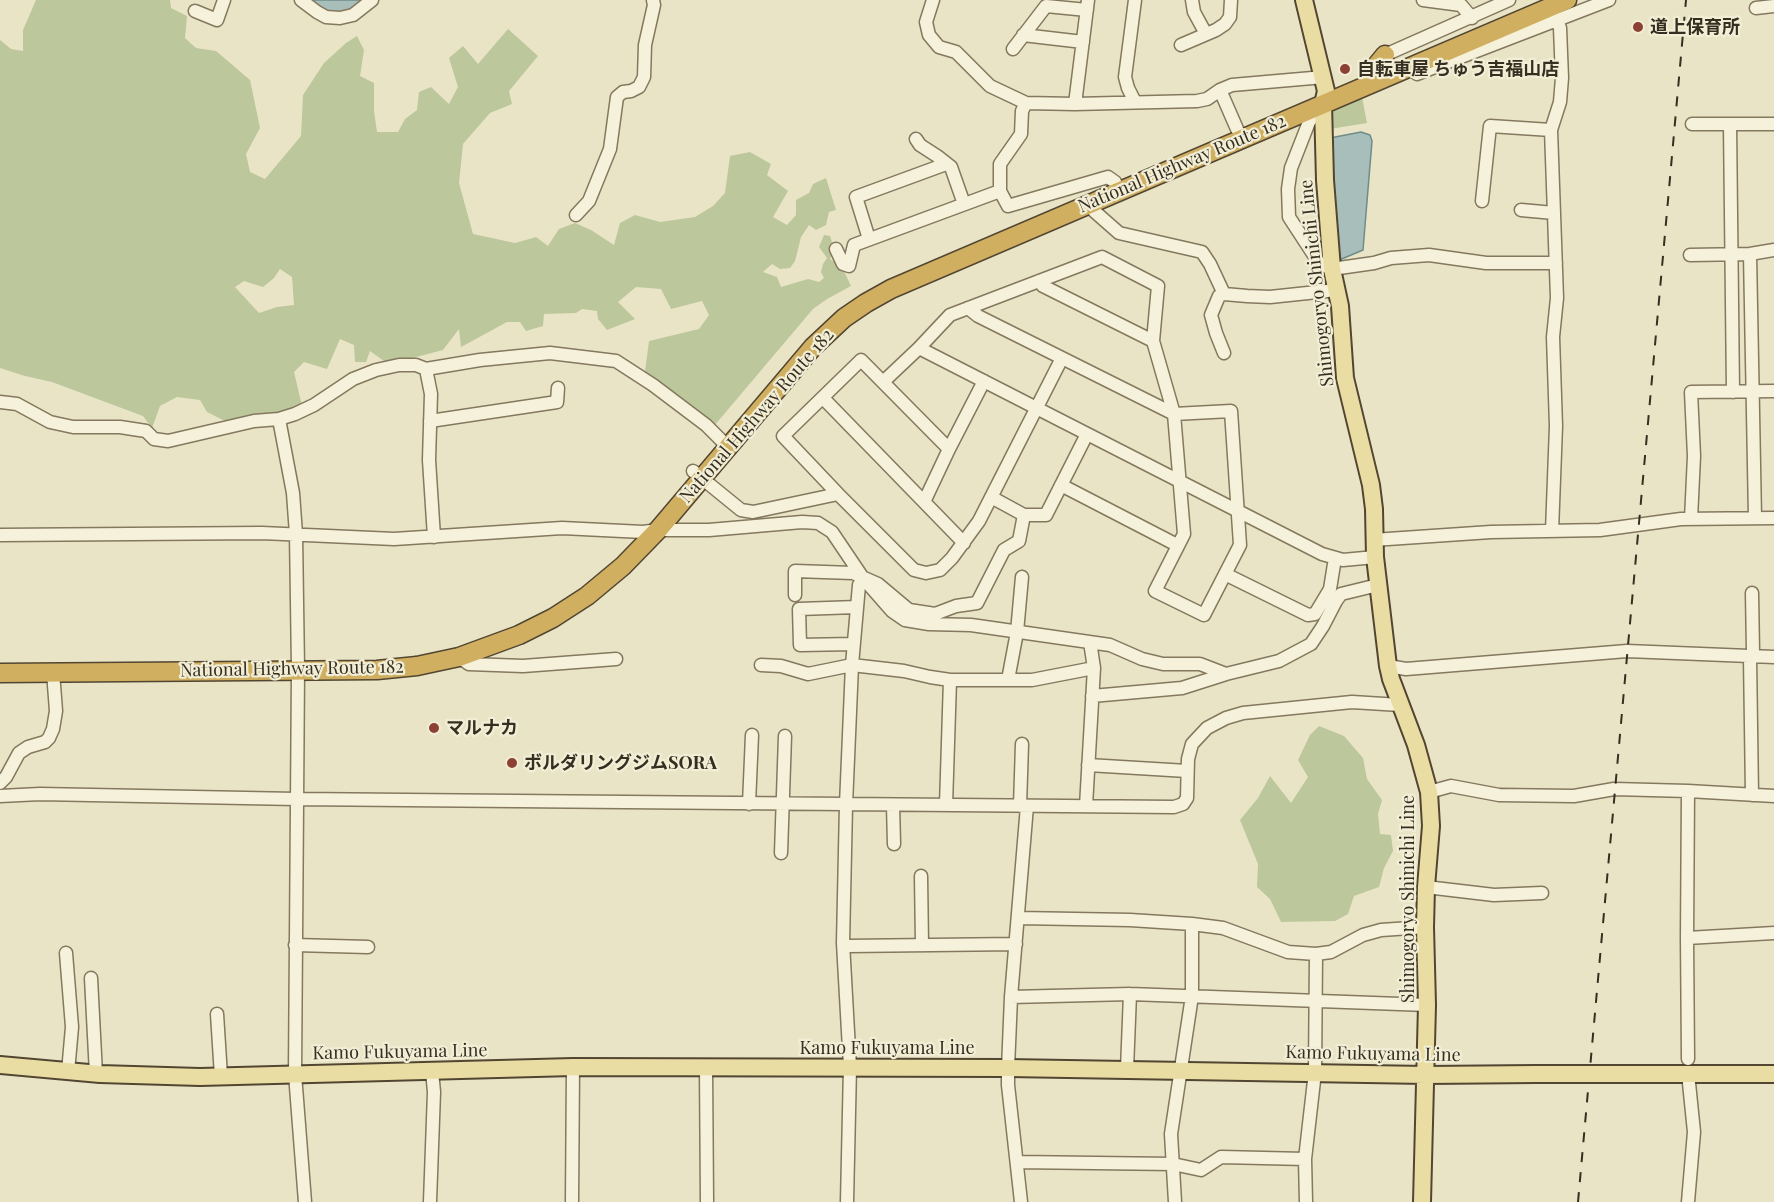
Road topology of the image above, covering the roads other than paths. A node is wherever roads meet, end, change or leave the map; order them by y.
1 (224, 0) edge
2 (301, 0) edge
3 (372, 0) edge
4 (653, 0) edge
5 (933, 0) edge
6 (1135, 0) edge
7 (1192, 0) edge
8 (1231, 0) edge
9 (1304, 0) edge
10 (1423, 0) edge
11 (1509, 0) edge
12 (1538, 0) edge
13 (1567, 0) edge
14 (1610, 0) edge
15 (1087, 5) edge
16 (1774, 6) edge
17 (1756, 8) dead end
18 (195, 11) dead end
19 (1555, 16) junction
20 (1472, 18) junction
21 (1206, 34) junction
22 (1023, 35) junction
23 (1083, 42) junction
24 (1181, 45) dead end
25 (1013, 49) dead end
26 (1385, 55) joint
27 (1417, 74) joint
28 (1377, 75) junction
29 (1220, 90) junction
30 (1324, 90) junction
31 (1135, 102) junction
32 (1026, 103) junction
33 (1075, 104) junction
34 (1692, 124) dead end
35 (1730, 124) junction
36 (1774, 124) edge
37 (1237, 129) junction
38 (1551, 129) junction
39 (916, 139) dead end
40 (946, 164) junction
41 (1117, 186) junction
42 (1000, 191) junction
43 (1482, 201) dead end
44 (964, 204) junction
45 (1090, 204) junction
46 (1521, 210) dead end
47 (1554, 213) junction
48 (576, 215) dead end
49 (869, 239) junction
50 (836, 249) dead end
51 (1774, 250) edge
52 (1732, 253) junction
53 (1750, 254) junction
54 (1690, 255) dead end
55 (1556, 263) junction
56 (1332, 269) junction
57 (1039, 281) junction
58 (1336, 290) junction
59 (1224, 294) junction
60 (968, 308) junction
61 (1153, 341) junction
62 (919, 348) junction
63 (1224, 353) dead end
64 (1062, 358) junction
65 (426, 369) junction
66 (984, 381) junction
67 (883, 382) junction
68 (558, 388) dead end
69 (1774, 391) edge
70 (1733, 392) junction
71 (1752, 392) junction
72 (823, 398) junction
73 (0, 402) edge
74 (1036, 408) junction
75 (1174, 414) junction
76 (279, 419) junction
77 (430, 421) junction
78 (1087, 434) junction
79 (724, 443) junction
80 (949, 448) junction
81 (697, 474) junction
82 (1179, 481) junction
83 (1061, 485) junction
84 (838, 494) junction
85 (992, 497) junction
86 (924, 502) junction
87 (1239, 511) junction
88 (1024, 515) junction
89 (1755, 518) junction
90 (1774, 518) edge
91 (1690, 519) junction
92 (650, 531) junction
93 (1552, 531) junction
94 (296, 534) junction
95 (0, 535) edge
96 (434, 537) junction
97 (964, 543) junction
98 (1177, 545) junction
99 (1374, 548) junction
100 (1335, 558) junction
101 (1225, 574) junction
102 (1022, 577) dead end
103 (863, 578) junction
104 (1378, 585) junction
105 (1752, 592) dead end
106 (795, 595) dead end
107 (857, 607) junction
108 (1017, 632) junction
109 (1090, 642) junction
110 (854, 644) junction
111 (459, 657) junction
112 (1750, 657) junction
113 (1774, 657) edge
114 (616, 659) dead end
115 (0, 662) edge
116 (298, 664) junction
117 (761, 664) dead end
118 (852, 665) junction
119 (1388, 666) junction
120 (1094, 668) junction
121 (53, 672) junction
122 (0, 673) edge
123 (1226, 674) junction
124 (950, 680) junction
125 (1008, 680) junction
126 (1092, 696) junction
127 (1400, 705) junction
128 (752, 735) dead end
129 (785, 736) dead end
130 (1022, 744) dead end
131 (1088, 765) junction
132 (1187, 771) junction
133 (0, 783) edge
134 (1688, 791) junction
135 (1429, 792) junction
136 (1752, 795) junction
137 (0, 796) edge
138 (1774, 796) edge
139 (296, 799) junction
140 (749, 804) junction
141 (782, 804) junction
142 (846, 805) junction
143 (893, 805) junction
144 (946, 806) junction
145 (1023, 806) junction
146 (1086, 806) junction
147 (894, 844) dead end
148 (781, 853) dead end
149 (921, 876) dead end
150 (1426, 887) junction
151 (1542, 893) dead end
152 (1018, 918) junction
153 (1192, 924) junction
154 (1425, 927) junction
155 (1774, 933) edge
156 (1687, 938) junction
157 (843, 944) junction
158 (1016, 944) junction
159 (296, 945) junction
160 (922, 945) junction
161 (368, 947) dead end
162 (66, 953) dead end
163 (1316, 954) junction
164 (91, 978) dead end
165 (1130, 994) junction
166 (1192, 996) junction
167 (1011, 997) junction
168 (1316, 1000) junction
169 (1427, 1005) junction
170 (217, 1014) dead end
171 (1688, 1059) dead end
172 (0, 1065) edge
173 (850, 1067) junction
174 (573, 1068) junction
175 (706, 1068) junction
176 (1008, 1068) junction
177 (1127, 1070) junction
178 (1179, 1070) junction
179 (432, 1071) junction
180 (68, 1072) junction
181 (1315, 1072) junction
182 (96, 1074) junction
183 (295, 1074) junction
184 (1774, 1074) edge
185 (1426, 1075) junction
186 (221, 1076) junction
187 (1682, 1078) junction
188 (1305, 1159) junction
189 (1017, 1162) junction
190 (1173, 1164) junction
191 (305, 1202) edge
192 (430, 1202) edge
193 (572, 1202) edge
194 (707, 1202) edge
195 (847, 1202) edge
196 (1021, 1202) edge
197 (1175, 1202) edge
198 (1306, 1202) edge
199 (1422, 1202) edge
200 (1688, 1202) edge

1 - 18 street
2 - 3 street
4 - 48 street
5 - 32 street
6 - 31 street
7 - 21 street
8 - 21 street
9 - 30 main road, Shimogoryo Shinichi Line
10 - 20 street
11 - 20 street
12 - 28 highway, National Highway Route 182
13 - 28 highway, National Highway Route 182
14 - 19 street
15 - 22 street
15 - 23 street
16 - 17 street
19 - 27 street
19 - 38 street
20 - 26 street
21 - 24 street
22 - 23 street
22 - 25 street
23 - 33 street
26 - 28 highway
27 - 28 highway
28 - 30 highway, National Highway Route 182
29 - 30 street
29 - 31 street
29 - 37 street
30 - 37 highway, National Highway Route 182
30 - 41 highway, National Highway Route 182
30 - 56 main road, Shimogoryo Shinichi Line
30 - 56 street
31 - 33 street
32 - 33 street
32 - 42 street
34 - 35 street
35 - 36 street
35 - 52 street
37 - 41 highway, National Highway Route 182
38 - 43 street
38 - 47 street
39 - 40 street
40 - 44 street
40 - 49 street
41 - 42 street
41 - 45 highway, National Highway Route 182
41 - 79 highway, National Highway Route 182
42 - 44 street
44 - 49 street
45 - 59 street
45 - 79 highway, National Highway Route 182
46 - 47 street
47 - 55 street
49 - 50 street
51 - 53 street
52 - 53 street
52 - 54 street
52 - 70 street
53 - 71 street
55 - 56 street
55 - 93 street
56 - 58 main road, Shimogoryo Shinichi Line
57 - 60 street
57 - 61 street
57 - 61 street
58 - 59 street
58 - 99 main road, Shimogoryo Shinichi Line
59 - 63 street
60 - 62 street
60 - 64 street
61 - 75 street
62 - 66 street
62 - 67 street
64 - 74 street
64 - 75 street
65 - 76 street
65 - 77 street
65 - 79 street
66 - 74 street
66 - 80 street
67 - 72 street
67 - 80 street
68 - 77 street
69 - 71 street
70 - 71 street
70 - 91 street
71 - 89 street
72 - 84 street
72 - 86 street
73 - 76 street
74 - 78 street
74 - 85 street
75 - 82 street
75 - 87 street
76 - 94 street
77 - 96 street
78 - 82 street
78 - 83 street
79 - 81 highway, National Highway Route 182
80 - 86 street
81 - 84 street
81 - 92 highway, National Highway Route 182
82 - 87 street
82 - 98 street
83 - 88 street
83 - 98 street
84 - 97 street
85 - 88 street
85 - 97 street
86 - 97 street
87 - 100 street
87 - 101 street
88 - 103 street
89 - 90 street
89 - 91 street
91 - 93 street
92 - 96 street
92 - 103 street
92 - 111 highway, National Highway Route 182
92 - 116 highway, National Highway Route 182
93 - 99 street
94 - 95 street
94 - 96 street
94 - 116 street
98 - 101 street
99 - 100 street
99 - 104 main road, Shimogoryo Shinichi Line
100 - 101 street
102 - 108 street
103 - 106 street
103 - 107 street
103 - 108 street
104 - 119 main road, Shimogoryo Shinichi Line
104 - 123 street
105 - 112 street
107 - 110 street
107 - 110 street
108 - 109 street
108 - 125 street
109 - 120 street
109 - 123 street
110 - 118 street
111 - 114 street
111 - 116 highway, National Highway Route 182
112 - 113 street
112 - 119 street
112 - 136 street
115 - 116 highway, National Highway Route 182
116 - 121 highway, National Highway Route 182
116 - 139 street
117 - 118 street
118 - 124 street
118 - 142 street
119 - 127 main road, Shimogoryo Shinichi Line
120 - 125 street
120 - 126 street
121 - 122 highway, National Highway Route 182
121 - 133 street
123 - 126 street
124 - 125 street
124 - 144 street
126 - 131 street
127 - 132 street
127 - 135 main road, Shimogoryo Shinichi Line
128 - 140 street
129 - 141 street
130 - 145 street
131 - 132 street
131 - 146 street
132 - 146 street
134 - 135 street
134 - 136 street
134 - 156 street
135 - 150 main road, Shimogoryo Shinichi Line
136 - 138 street
137 - 139 street
139 - 140 street
139 - 159 street
140 - 141 street
141 - 142 street
141 - 148 street
142 - 143 street
142 - 157 street
143 - 144 street
143 - 147 street
144 - 145 street
145 - 146 street
145 - 152 street
149 - 160 street
150 - 151 street
150 - 154 main road, Shimogoryo Shinichi Line
152 - 153 street
152 - 158 street
153 - 163 street
153 - 166 street
154 - 163 street
154 - 169 main road, Shimogoryo Shinichi Line
155 - 156 street
156 - 171 street
157 - 160 street
157 - 173 street
158 - 160 street
158 - 167 street
159 - 161 street
159 - 183 street
162 - 180 street
163 - 168 street
164 - 182 street
165 - 166 street
165 - 167 street
165 - 177 street
166 - 168 street
166 - 178 street
167 - 176 street
168 - 169 street
168 - 181 street
169 - 185 main road, Shimogoryo Shinichi Line
170 - 186 street
172 - 180 main road, Kamo Fukuyama Line
173 - 175 main road, Kamo Fukuyama Line
173 - 176 main road, Kamo Fukuyama Line
173 - 195 street
174 - 175 main road, Kamo Fukuyama Line
174 - 179 main road, Kamo Fukuyama Line
174 - 193 street
175 - 194 street
176 - 177 main road, Kamo Fukuyama Line
176 - 189 street
177 - 178 main road, Kamo Fukuyama Line
178 - 181 main road, Kamo Fukuyama Line
178 - 190 street
179 - 183 main road, Kamo Fukuyama Line
179 - 192 street
180 - 182 main road, Kamo Fukuyama Line
181 - 185 main road, Kamo Fukuyama Line
181 - 188 street
182 - 186 main road, Kamo Fukuyama Line
183 - 186 main road, Kamo Fukuyama Line
183 - 191 street
184 - 187 main road, Kamo Fukuyama Line
185 - 187 main road, Kamo Fukuyama Line, bridge
185 - 199 main road, Shimogoryo Shinichi Line
187 - 200 street
188 - 190 street
188 - 198 street
189 - 190 street
189 - 196 street
190 - 197 street

